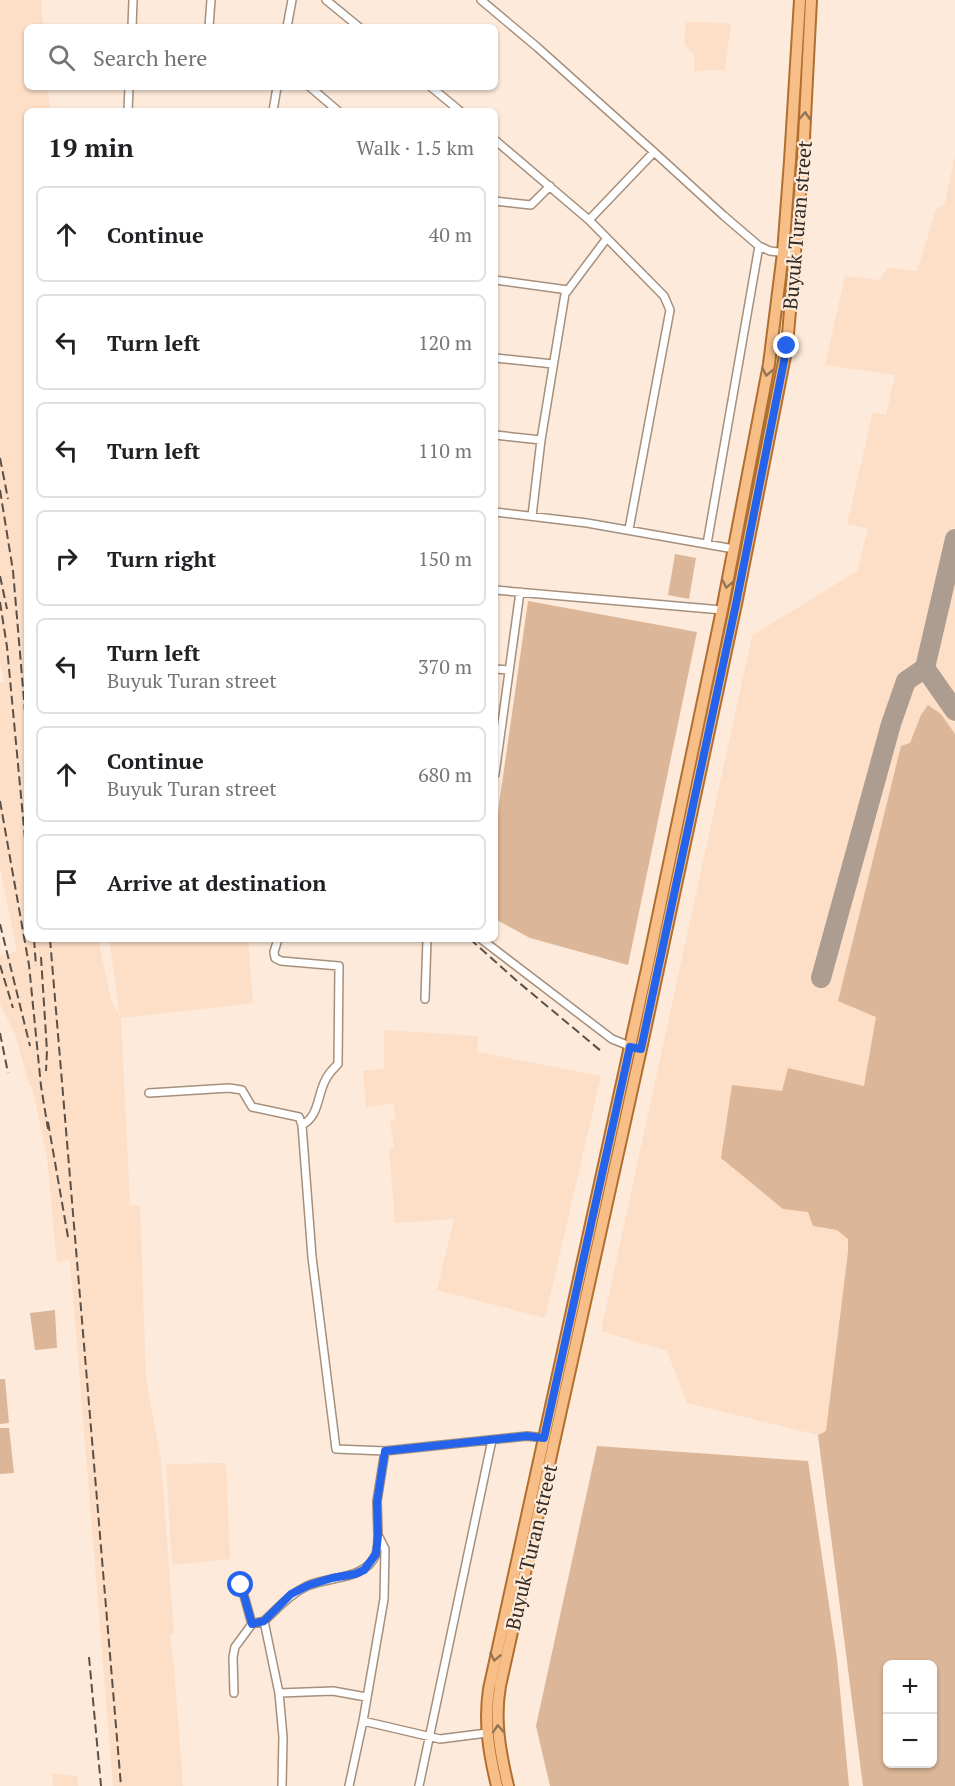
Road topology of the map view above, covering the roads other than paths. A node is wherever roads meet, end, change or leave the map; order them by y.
1 (132, 0) edge
2 (211, 0) edge
3 (292, 0) edge
4 (326, 0) edge
5 (481, 0) edge
6 (800, 0) edge
7 (811, 0) edge
8 (132, 24) edge
9 (209, 24) edge
10 (288, 24) edge
11 (354, 24) edge
12 (129, 90) edge
13 (276, 90) edge
14 (314, 90) edge
15 (435, 90) edge
16 (128, 108) edge
17 (274, 108) edge
18 (334, 108) edge
19 (456, 108) edge
20 (498, 143) edge
21 (654, 152) junction
22 (550, 186) junction
23 (498, 201) edge
24 (589, 220) junction
25 (607, 238) junction
26 (759, 246) junction
27 (783, 253) junction
28 (795, 255) junction
29 (498, 280) edge
30 (568, 290) junction
31 (498, 358) edge
32 (553, 364) junction
33 (498, 435) edge
34 (541, 440) junction
35 (498, 512) edge
36 (532, 516) junction
37 (629, 530) junction
38 (707, 544) junction
39 (734, 549) junction
40 (498, 590) edge
41 (520, 592) junction
42 (722, 610) junction
43 (498, 669) edge
44 (509, 670) junction
45 (498, 742) edge
46 (277, 942) edge
47 (427, 942) edge
48 (485, 942) edge
49 (425, 999) dead end
50 (636, 1048) junction
51 (149, 1093) dead end
52 (302, 1125) junction
53 (544, 1438) junction
54 (492, 1440) junction
55 (385, 1451) junction
56 (378, 1535) junction
57 (241, 1585) dead end
58 (264, 1621) junction
59 (252, 1624) junction
60 (234, 1693) dead end
61 (279, 1693) junction
62 (366, 1697) junction
63 (363, 1721) junction
64 (487, 1733) junction
65 (430, 1736) junction
66 (282, 1786) edge
67 (349, 1786) edge
68 (419, 1786) edge
69 (497, 1786) edge
70 (508, 1786) edge

1 - 8 street
2 - 9 street
3 - 10 street
4 - 11 street
5 - 21 street
6 - 27 main road, Buyuk Turan street
28 -> 7 main road, Buyuk Turan street
12 - 16 street
13 - 17 street
14 - 18 street
15 - 19 street
20 - 22 street
21 - 24 street
21 - 26 street
22 - 23 street
22 - 24 street
24 - 25 street
25 - 30 street
25 - 37 street
26 - 27 street
26 - 38 street
27 - 28 street
27 -> 39 main road, Buyuk Turan street
28 - 50 main road, Buyuk Turan street
29 - 30 street
30 - 32 street
31 - 32 street
32 - 34 street
33 - 34 street
34 - 36 street
35 - 36 street
36 - 37 street
37 - 38 street
38 - 39 street
39 -> 42 main road, Buyuk Turan street
40 - 41 street
41 - 42 street
41 - 44 street
42 - 50 main road, Buyuk Turan street
43 - 44 street
44 - 45 street
46 - 52 street
47 - 49 street
48 - 50 street
50 - 53 main road, Buyuk Turan street
70 -> 50 main road, Buyuk Turan street
51 - 52 street
52 - 55 street
53 - 54 street
53 -> 64 main road, Buyuk Turan street
54 - 55 street
54 - 65 street
55 - 56 street
56 - 58 street
56 - 62 street
57 - 59 street
58 - 59 street
58 - 61 street
59 - 60 street
61 - 62 street
61 - 66 street
62 - 63 street
63 - 65 street
63 - 67 street
64 - 65 street
64 - 69 main road, Buyuk Turan street
65 - 68 street

